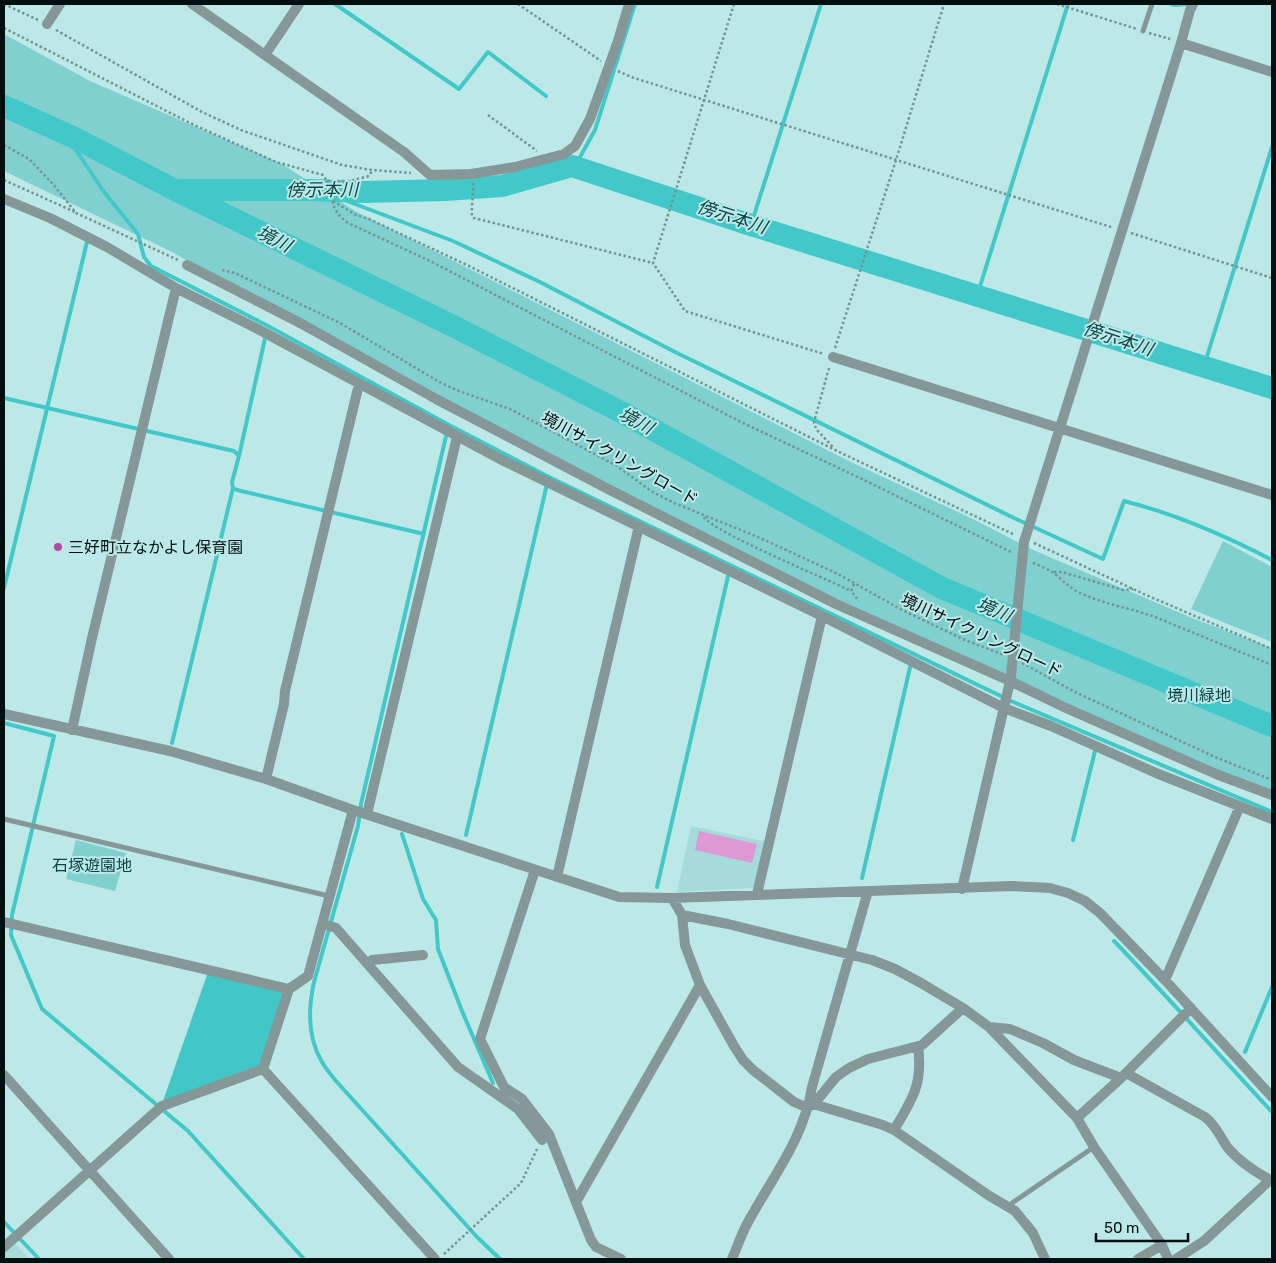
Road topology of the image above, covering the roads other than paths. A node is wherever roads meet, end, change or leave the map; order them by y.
1 (60, 4) edge
2 (192, 4) edge
3 (299, 4) edge
4 (629, 4) edge
5 (1152, 4) edge
6 (1193, 4) edge
7 (47, 24) road end
8 (1144, 31) road end
9 (1181, 43) junction
10 (265, 55) junction
11 (1272, 72) edge
12 (4, 199) edge
13 (187, 265) road end
14 (176, 288) junction
15 (833, 357) road end
16 (359, 384) junction
17 (1060, 427) junction
18 (457, 437) junction
19 (1272, 495) edge
20 (639, 526) junction
21 (822, 616) junction
22 (1010, 682) junction
23 (1004, 708) junction
24 (4, 714) edge
25 (72, 730) junction
26 (266, 779) junction
27 (1272, 795) edge
28 (1240, 806) junction
29 (353, 810) junction
30 (367, 814) junction
31 (4, 819) edge
32 (1272, 819) edge
33 (535, 870) junction
34 (557, 876) junction
35 (962, 889) junction
36 (868, 891) junction
37 (757, 894) junction
38 (331, 896) junction
39 (672, 898) junction
40 (682, 915) junction
41 (4, 922) edge
42 (323, 924) junction
43 (850, 953) junction
44 (423, 955) dead end
45 (367, 963) junction
46 (1165, 980) junction
47 (700, 985) junction
48 (289, 989) junction
49 (963, 1008) junction
50 (1191, 1008) junction
51 (989, 1027) junction
52 (918, 1046) junction
53 (263, 1069) junction
54 (4, 1075) edge
55 (1124, 1075) junction
56 (500, 1090) junction
57 (1272, 1097) edge
58 (810, 1105) junction
59 (1077, 1118) junction
60 (894, 1130) junction
61 (542, 1140) road end
62 (1094, 1147) junction
63 (89, 1170) junction
64 (1271, 1180) edge
65 (576, 1202) junction
66 (1010, 1208) junction
67 (1162, 1245) junction
68 (4, 1247) edge
69 (169, 1259) edge
70 (435, 1259) edge
71 (621, 1259) edge
72 (732, 1259) edge
73 (1045, 1259) edge
74 (1138, 1259) edge
75 (1168, 1259) edge
76 (1176, 1259) edge

1 - 7 street
2 - 10 street
3 - 10 street
4 - 10 street
5 - 8 lane
6 - 9 street
9 - 11 street
9 - 17 street
12 - 14 street
13 - 22 street
14 - 16 street
14 - 25 street
15 - 17 street
16 - 18 street
16 - 26 street
17 - 19 street
17 - 22 street, bridge
18 - 20 street
18 - 30 street
20 - 21 street
20 - 34 street
21 - 23 street
21 - 37 street
22 - 23 street
22 - 27 street
23 - 28 street
23 - 35 street
24 - 25 street
25 - 26 street
26 - 29 street
28 - 32 street
28 - 46 street
29 - 30 street
29 - 38 street
30 - 33 street
31 - 38 lane
33 - 34 street
33 - 56 street
34 - 39 street
35 - 36 street
35 - 46 street
36 - 37 street
36 - 43 street
37 - 39 street
38 - 42 street
39 - 40 street
40 - 43 street
40 - 47 street
41 - 48 street
42 - 45 street
42 - 48 street
43 - 49 street
43 - 58 street
44 - 45 street
45 - 56 street
46 - 50 street
47 - 58 street
47 - 65 street
48 - 53 street
49 - 51 street
49 - 52 street
50 - 55 street
50 - 57 street
51 - 55 street
51 - 59 street
52 - 58 street
52 - 60 street
53 - 63 street
53 - 70 street
54 - 63 street
55 - 59 street
55 - 64 street
56 - 61 street
56 - 65 street
58 - 60 street
58 - 72 street
59 - 62 street
60 - 66 street
62 - 66 lane
62 - 67 street
63 - 68 street
63 - 69 street
64 - 76 street
65 - 71 street
66 - 73 street
67 - 74 street
67 - 75 street

